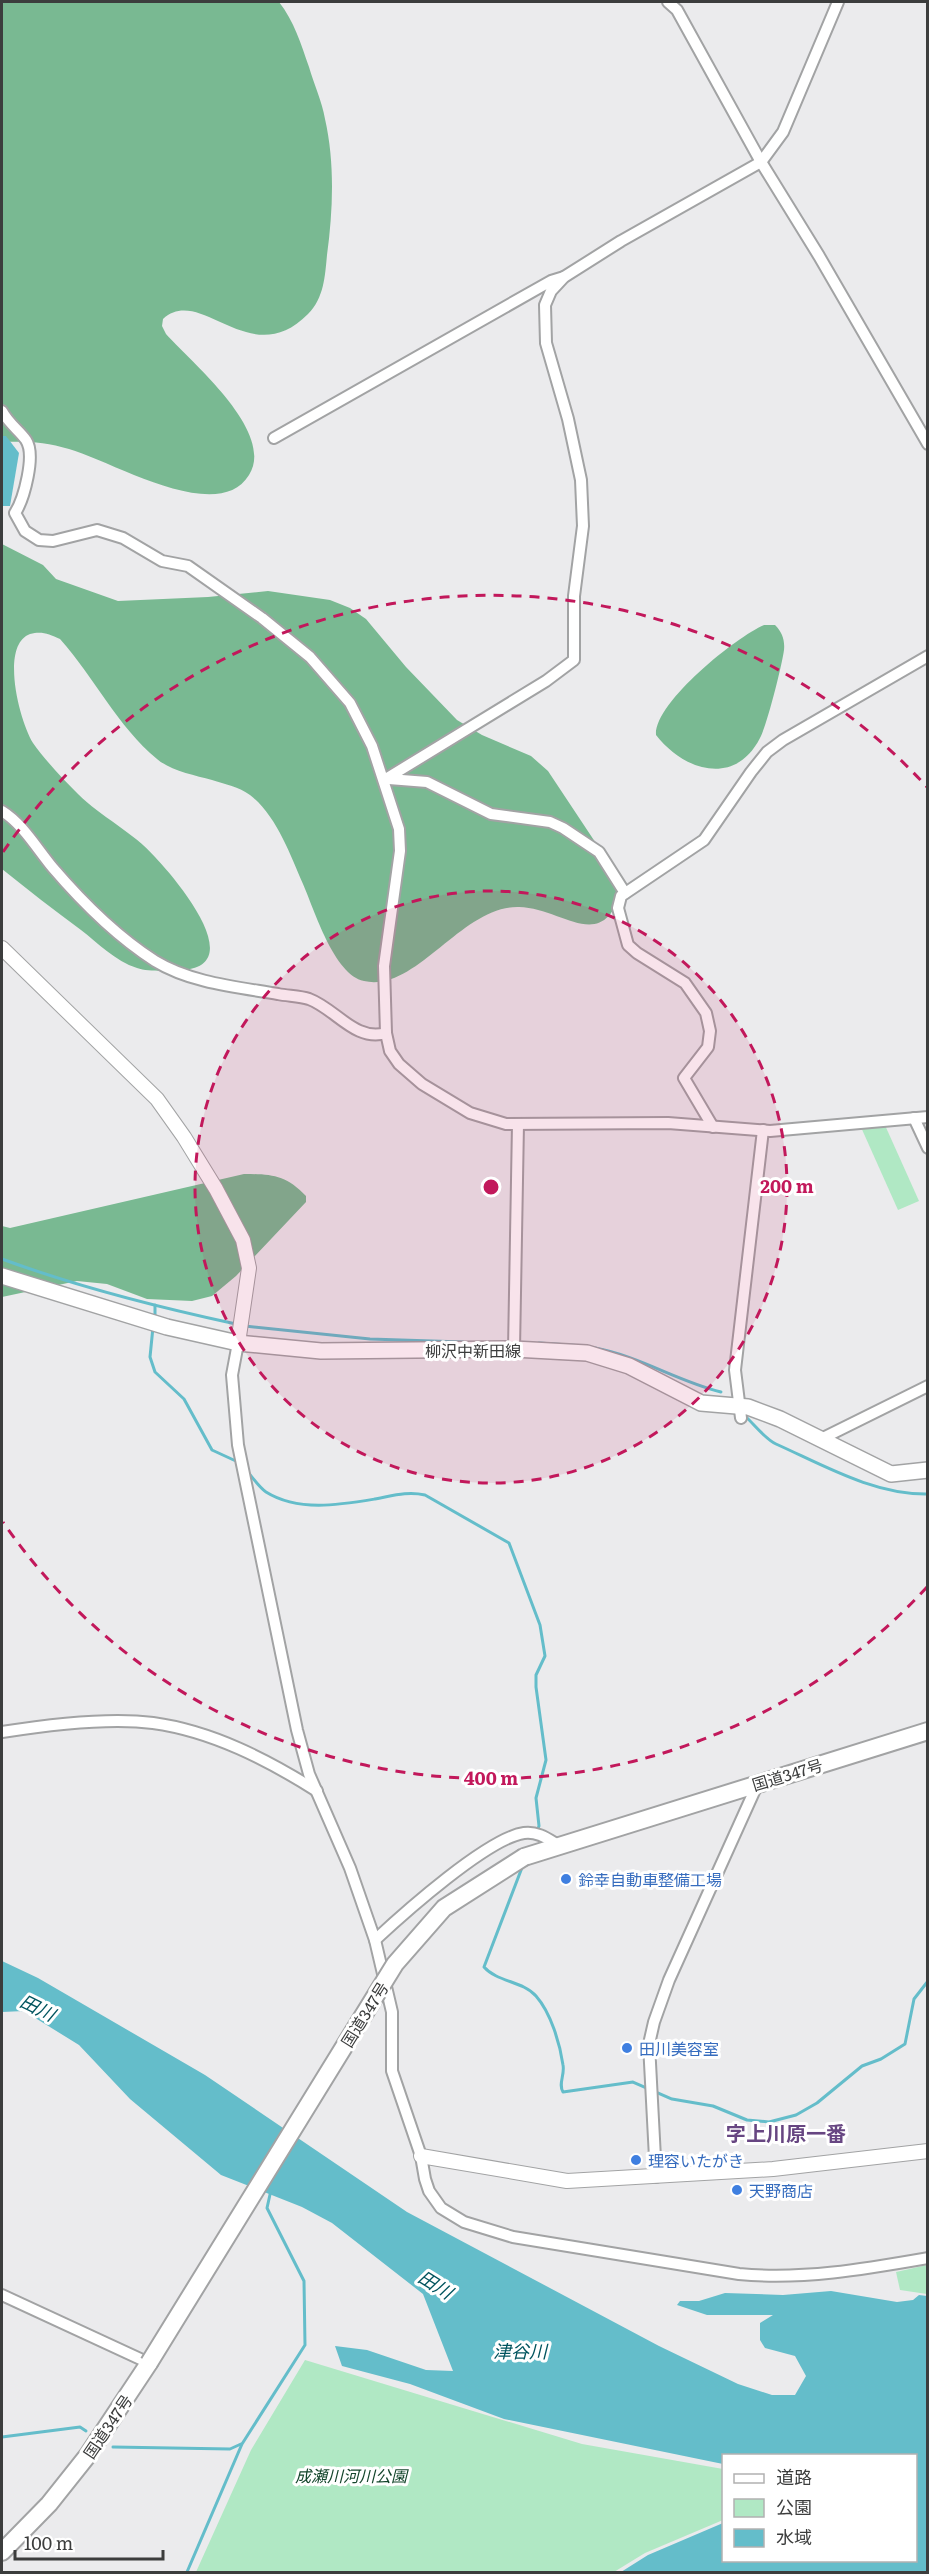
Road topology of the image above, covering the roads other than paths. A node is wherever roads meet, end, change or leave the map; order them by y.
1 (668, 2) edge
2 (838, 2) edge
3 (761, 162) junction
4 (564, 277) junction
5 (2, 411) edge
6 (274, 438) dead end
7 (927, 444) edge
8 (927, 656) edge
9 (384, 780) junction
10 (2, 811) edge
11 (625, 893) junction
12 (2, 948) edge
13 (386, 1033) junction
14 (927, 1117) edge
15 (914, 1118) junction
16 (518, 1125) junction
17 (713, 1127) junction
18 (763, 1130) junction
19 (927, 1148) edge
20 (2, 1276) edge
21 (238, 1338) junction
22 (514, 1349) junction
23 (927, 1386) edge
24 (741, 1412) junction
25 (821, 1439) junction
26 (927, 1470) edge
27 (927, 1731) edge
28 (2, 1732) edge
29 (759, 1782) junction
30 (318, 1792) junction
31 (558, 1845) junction
32 (375, 1940) junction
33 (927, 2151) edge
34 (421, 2156) junction
35 (656, 2177) junction
36 (927, 2258) edge
37 (2, 2295) edge
38 (149, 2363) junction
39 (2, 2552) edge

1 - 3 street
2 - 3 street
3 - 4 street
3 - 7 street
4 - 6 street
4 - 9 street
5 - 9 street
8 - 11 street
9 - 11 street
9 - 13 street
10 - 13 street
11 - 17 street
12 - 21 street
13 - 16 street
14 - 15 street
15 - 18 street
15 - 19 street
16 - 17 street
16 - 22 street
17 - 18 street
18 - 24 street
20 - 21 main road, 柳沢中新田線
21 - 22 main road, 柳沢中新田線
21 - 30 street
22 - 24 main road, 柳沢中新田線
23 - 25 street
24 - 25 main road, 柳沢中新田線
25 - 26 main road, 柳沢中新田線
27 - 29 highway, 国道347号
28 - 30 street
29 - 31 highway, 国道347号
29 - 35 street
30 - 32 street
31 - 32 street
31 - 38 highway, 国道347号, bridge
32 - 34 street
33 - 35 street
34 - 35 street
34 - 36 street
37 - 38 street
38 - 39 highway, 国道347号

